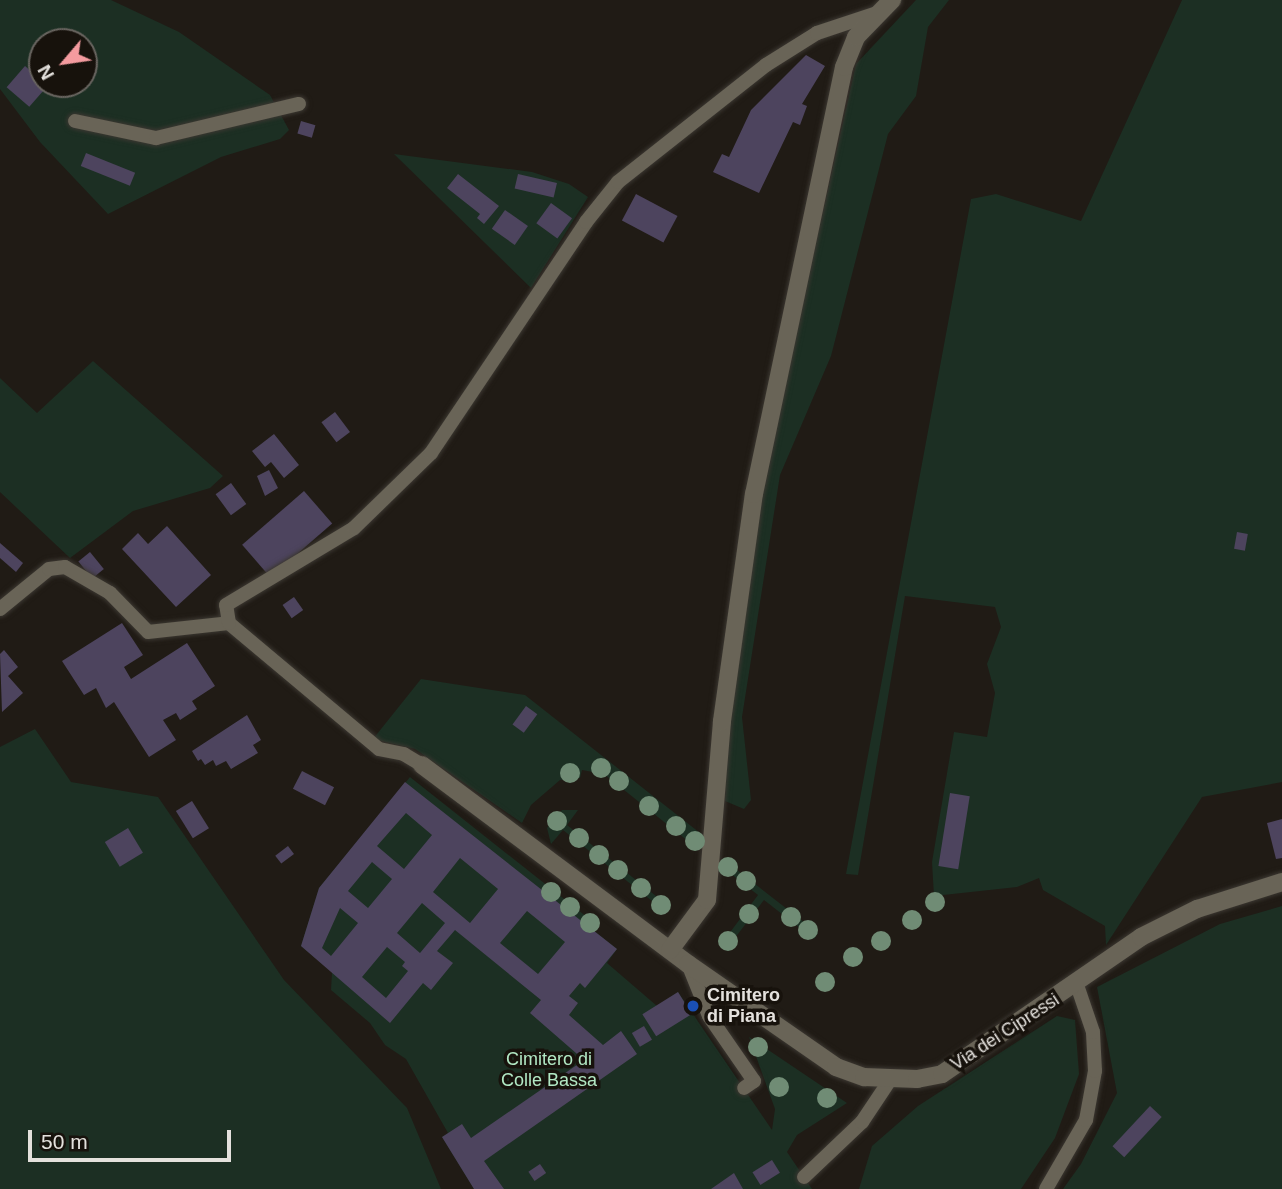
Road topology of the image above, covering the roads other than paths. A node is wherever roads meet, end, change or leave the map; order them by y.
1 (886, 6) edge
2 (299, 104) dead end
3 (75, 121) dead end
4 (0, 609) edge
5 (229, 623) junction
6 (422, 765) joint
7 (1282, 882) edge
8 (670, 950) junction
9 (688, 964) junction
10 (1077, 985) junction
11 (890, 1080) junction
12 (744, 1088) dead end
13 (803, 1177) dead end
14 (1046, 1189) edge

1 - 5 lane
1 - 8 street
2 - 3 lane
4 - 5 lane
5 - 6 lane
6 - 8 street, Via dei Cipressi
7 - 10 street, Via dei Cipressi
8 - 9 street, Via dei Cipressi
9 - 11 street, Via dei Cipressi
9 - 12 lane
10 - 11 street, Via dei Cipressi
10 - 14 lane
11 - 13 lane

